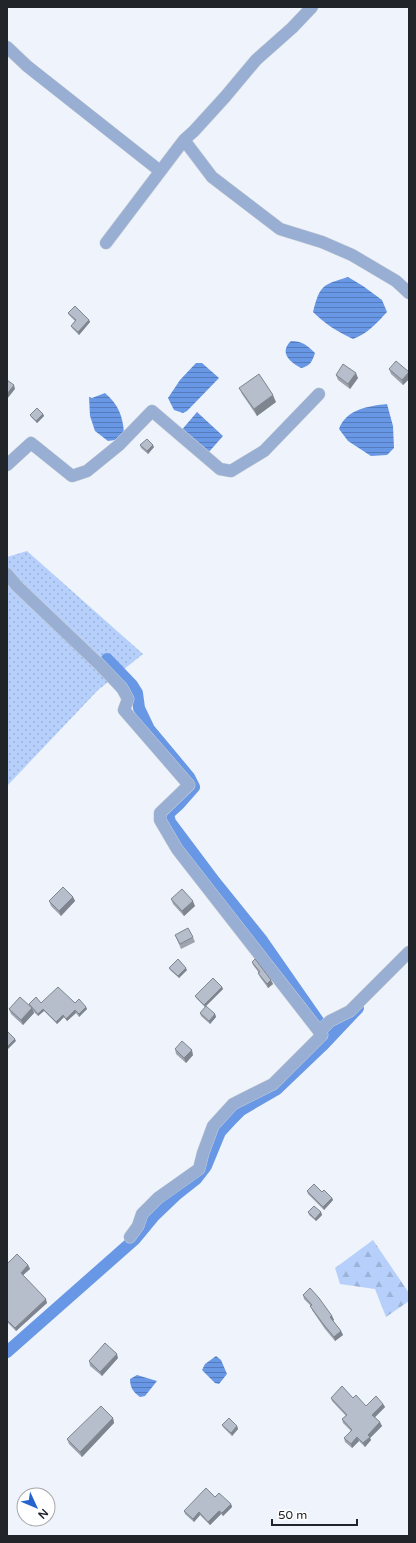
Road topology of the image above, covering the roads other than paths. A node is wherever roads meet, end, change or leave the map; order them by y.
1 (312, 7) edge
2 (7, 47) edge
3 (184, 140) junction
4 (160, 171) junction
5 (106, 243) dead end
6 (409, 293) edge
7 (319, 394) dead end
8 (7, 465) edge
9 (7, 574) edge
10 (409, 952) edge
11 (319, 1032) junction
12 (130, 1237) dead end

1 - 3 street
2 - 4 street
3 - 4 street
3 - 6 street
4 - 5 street
7 - 8 street
9 - 11 street
10 - 11 street
11 - 12 street

